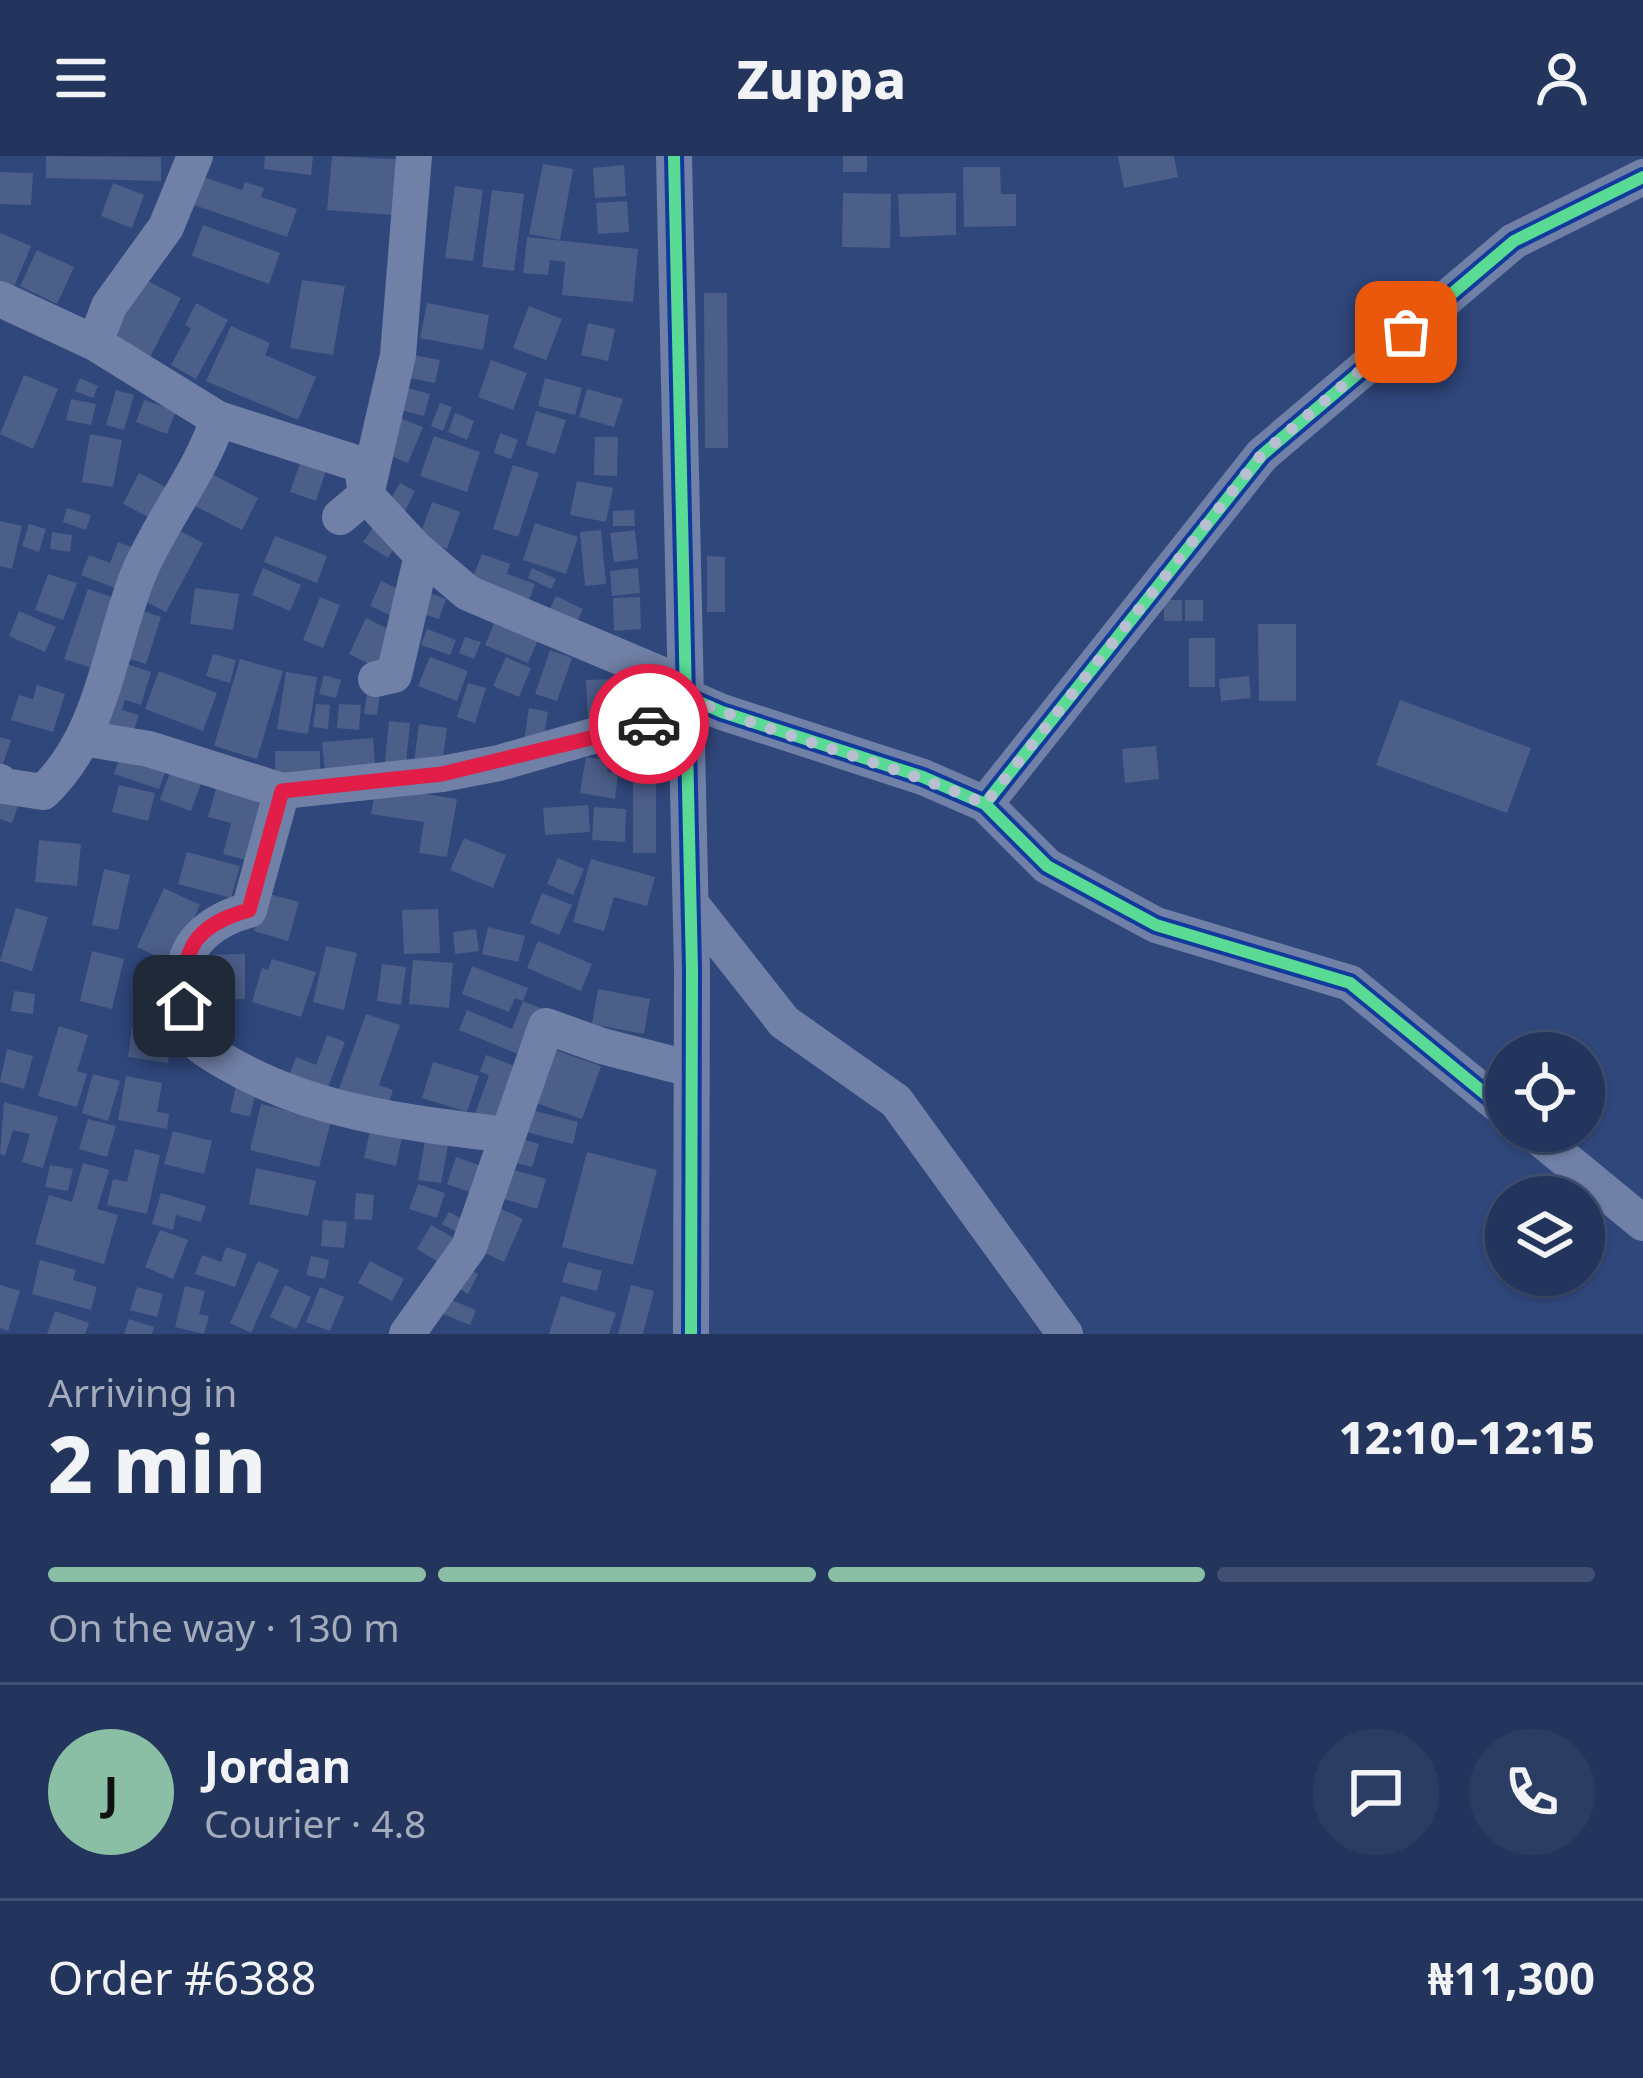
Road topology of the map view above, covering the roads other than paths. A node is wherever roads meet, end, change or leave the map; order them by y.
1 (196, 156) edge
2 (414, 156) edge
3 (674, 156) edge
4 (1643, 177) edge
5 (0, 299) edge
6 (94, 343) junction
7 (218, 419) junction
8 (353, 506) junction
9 (422, 554) junction
10 (376, 679) dead end
11 (685, 699) junction
12 (83, 738) junction
13 (0, 782) edge
14 (282, 791) junction
15 (985, 804) junction
16 (691, 904) junction
17 (691, 1069) junction
18 (1485, 1094) edge
19 (508, 1135) junction
20 (1557, 1152) edge
21 (1643, 1223) edge
22 (406, 1334) edge
23 (691, 1334) edge
24 (1065, 1334) edge

1 - 6 street
2 - 8 street
3 - 11 street
4 - 15 street
5 - 6 street
6 - 7 street
7 - 8 street
7 - 12 street
8 - 9 street
9 - 10 street
9 - 11 street
11 - 14 street
11 - 15 street
11 - 16 street
12 - 13 street
12 - 14 street
14 - 19 street
15 - 18 street
16 - 17 street
16 - 24 street
17 - 19 street
17 - 23 street
19 - 22 street
20 - 21 street

